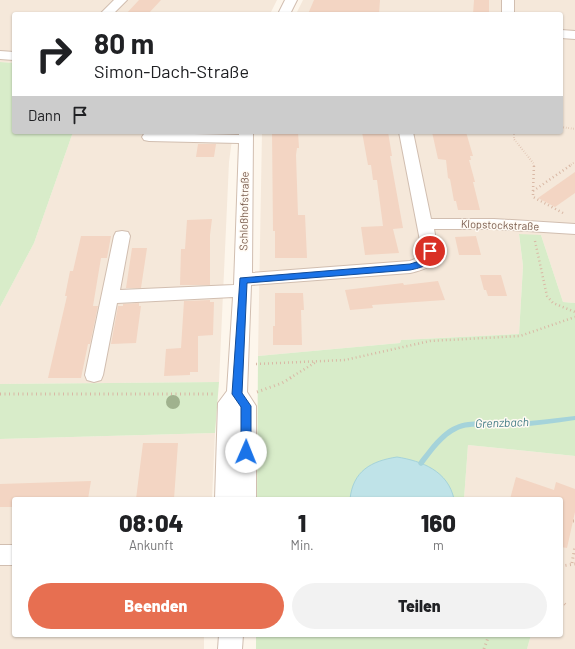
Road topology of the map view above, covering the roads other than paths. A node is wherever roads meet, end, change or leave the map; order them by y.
1 (121, 0) edge
2 (291, 0) edge
3 (508, 0) edge
4 (108, 12) edge
5 (285, 12) edge
6 (508, 12) edge
7 (563, 34) edge
8 (575, 35) edge
9 (0, 55) edge
10 (12, 56) edge
11 (406, 134) edge
12 (246, 135) edge
13 (150, 137) dead end
14 (572, 223) edge
15 (425, 224) junction
16 (122, 236) dead end
17 (243, 285) junction
18 (110, 297) junction
19 (94, 374) dead end
20 (237, 394) junction
21 (226, 497) edge
22 (245, 497) edge
23 (0, 555) edge
24 (12, 555) edge
25 (231, 637) edge
26 (230, 649) edge

1 - 4 street
2 - 5 street
3 - 6 street
7 - 8 street
9 - 10 street
11 - 15 street
12 - 13 street
12 - 17 street, Schloßhofstraße
14 - 15 street, Klopstockstraße
15 - 17 street
16 - 18 street
17 - 18 street
17 - 20 street, Schloßhofstraße
18 - 19 street
20 - 21 street, Schloßhofstraße
20 - 22 street, Schloßhofstraße
23 - 24 street
25 - 26 street

